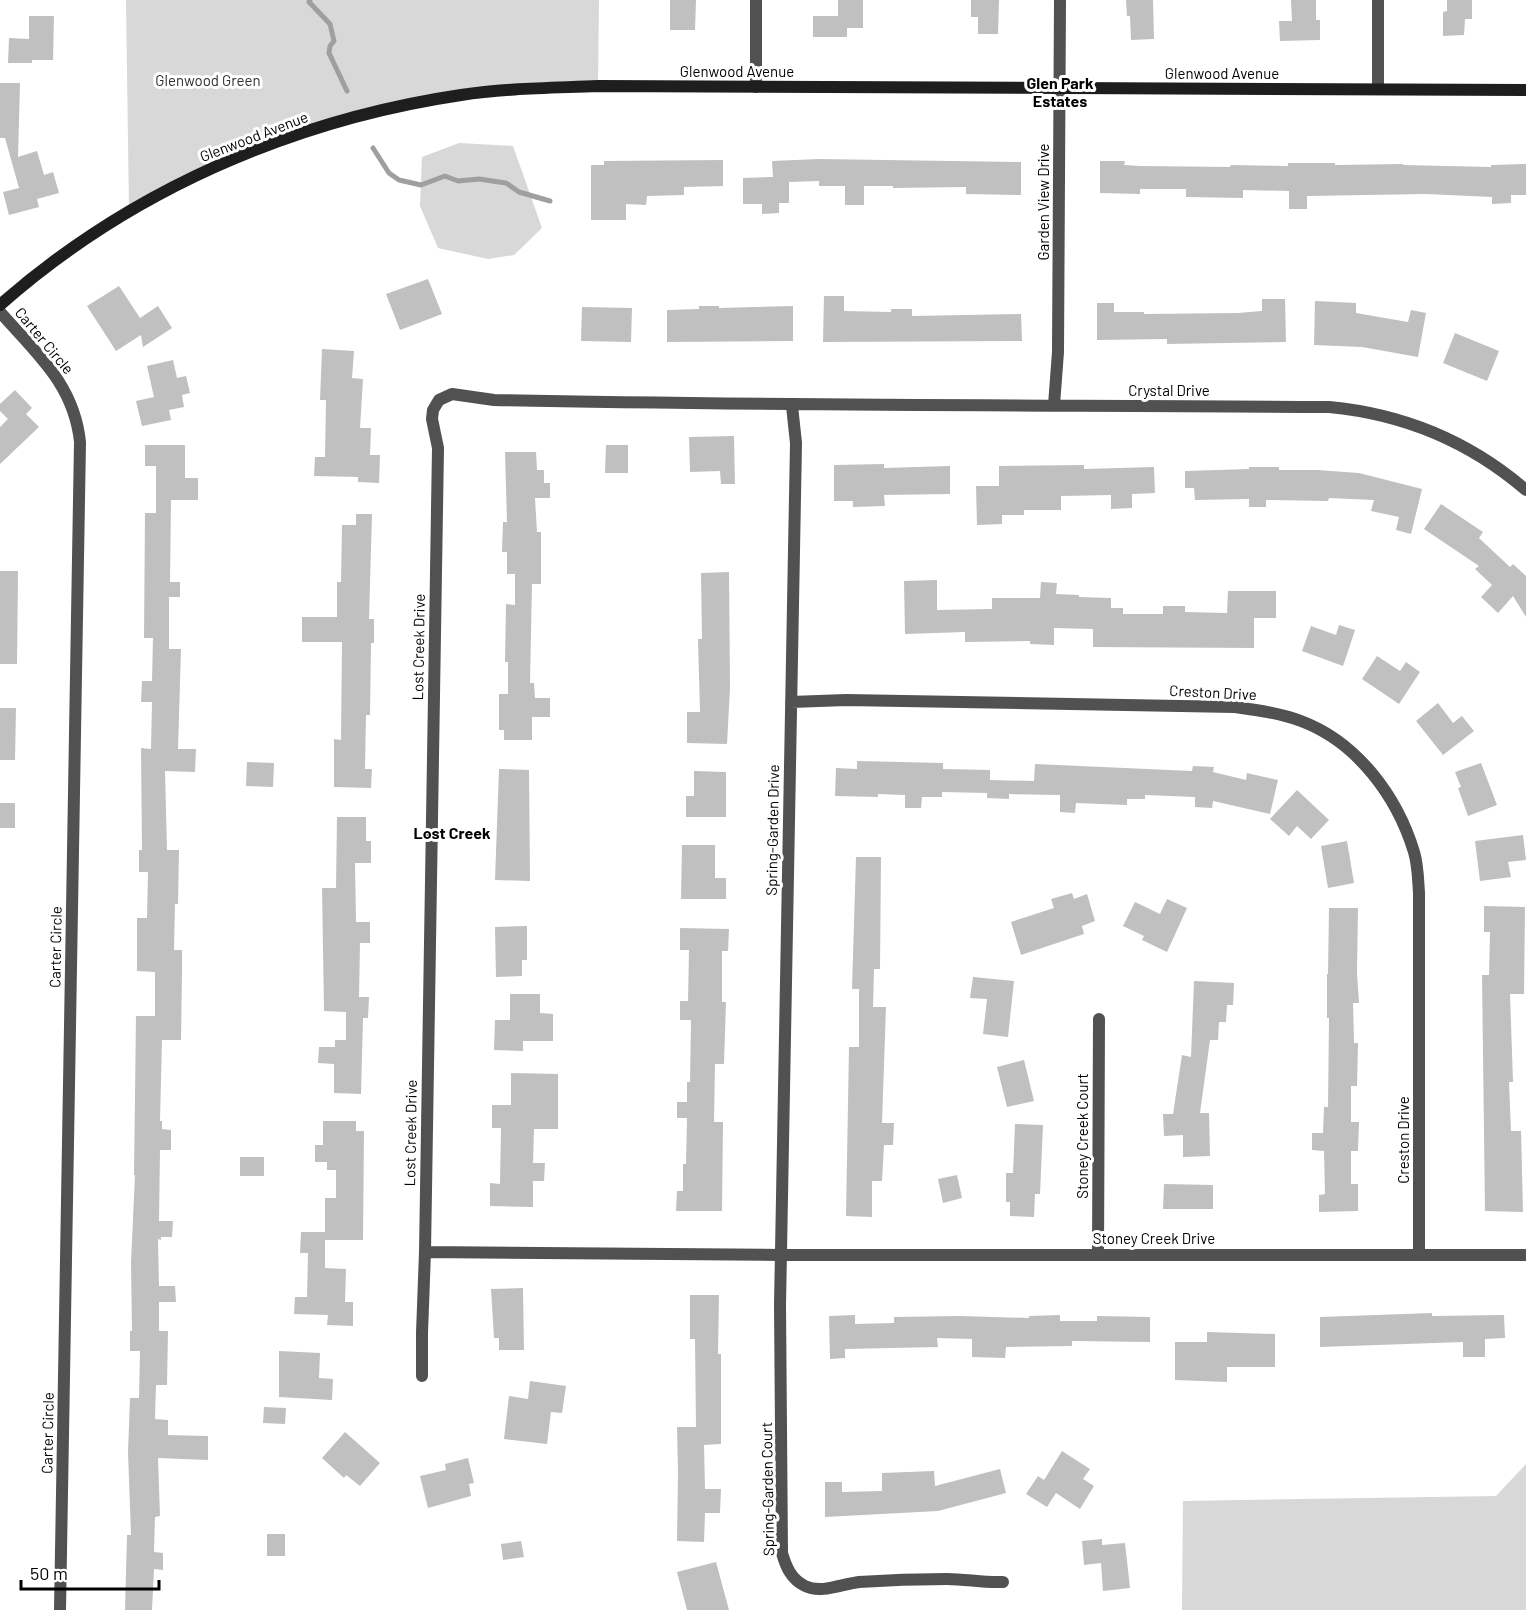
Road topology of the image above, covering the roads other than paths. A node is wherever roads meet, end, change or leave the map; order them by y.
1 (756, 0) edge
2 (1060, 0) edge
3 (1378, 0) edge
4 (756, 87) junction
5 (1060, 89) junction
6 (1378, 89) junction
7 (1526, 90) edge
8 (0, 305) edge
9 (0, 312) edge
10 (1054, 405) junction
11 (792, 406) junction
12 (1526, 490) edge
13 (791, 702) junction
14 (1099, 1019) dead end
15 (425, 1252) junction
16 (1098, 1254) junction
17 (1526, 1254) edge
18 (781, 1255) junction
19 (1419, 1255) junction
20 (422, 1376) dead end
21 (1003, 1582) dead end
22 (60, 1610) edge

1 - 4 street
2 - 5 street, Garden View Drive
3 - 6 street
4 - 5 street, Glenwood Avenue
4 - 8 street, Glenwood Avenue
5 - 6 street, Glenwood Avenue
5 - 10 street, Garden View Drive
6 - 7 street, Glenwood Avenue
9 - 22 street, Carter Circle
10 - 11 street, Crystal Drive
10 - 12 street, Crystal Drive
11 - 13 street, Spring-Garden Drive
11 - 15 street, Lost Creek Drive
13 - 18 street, Spring-Garden Drive
13 - 19 street, Creston Drive
14 - 16 street, Stoney Creek Court
15 - 18 street
15 - 20 street, Lost Creek Drive
16 - 18 street, Stoney Creek Drive
16 - 19 street, Stoney Creek Drive
17 - 19 street, Stoney Creek Drive
18 - 21 street, Spring-Garden Court

